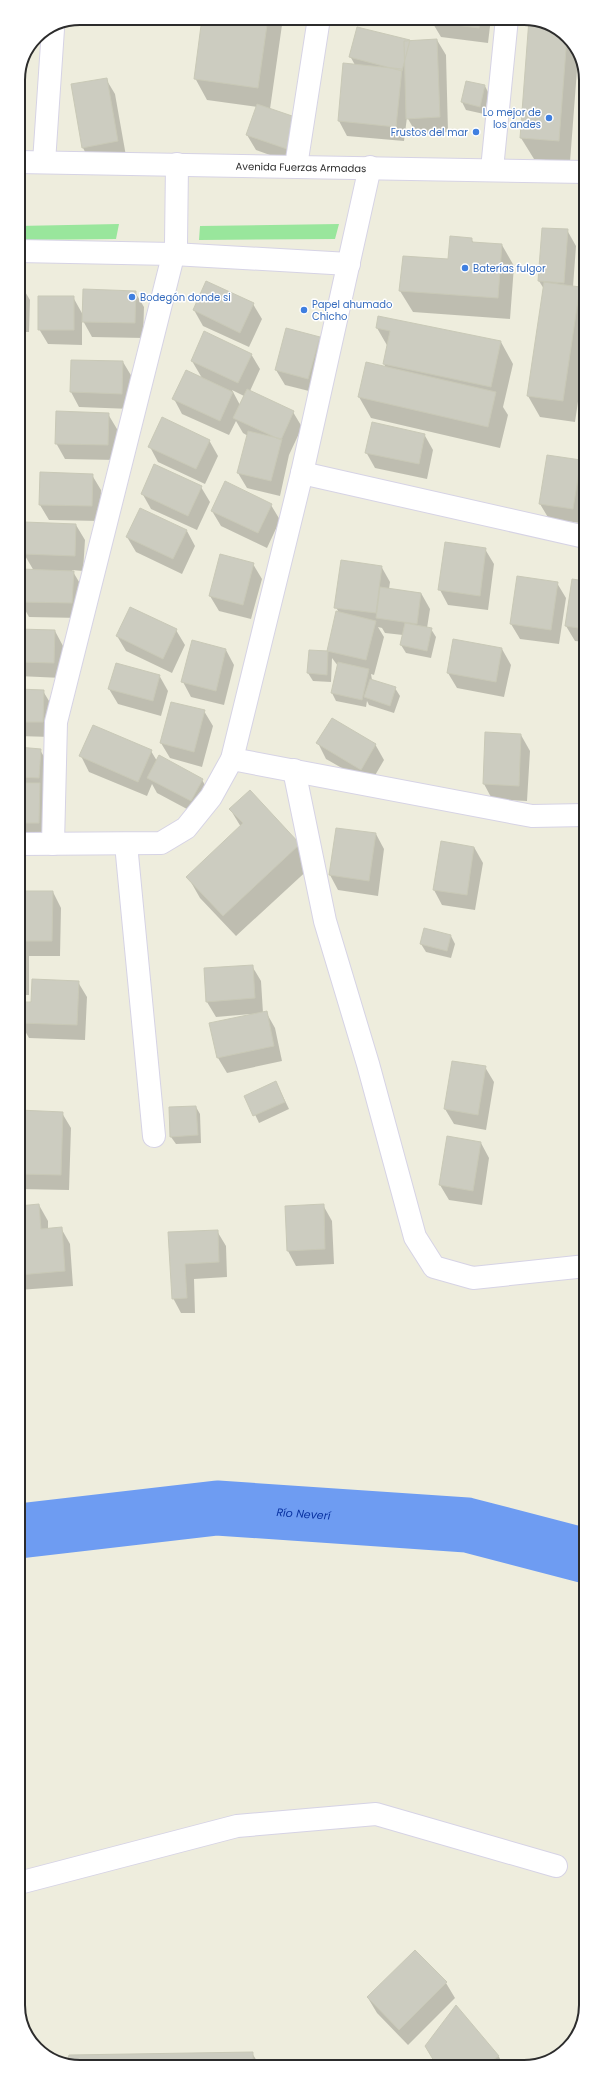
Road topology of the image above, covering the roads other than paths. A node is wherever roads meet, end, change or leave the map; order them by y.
1 (318, 25) edge
2 (506, 25) edge
3 (53, 32) edge
4 (25, 162) edge
5 (44, 162) junction
6 (177, 164) junction
7 (296, 166) junction
8 (370, 167) junction
9 (492, 169) junction
10 (579, 172) edge
11 (25, 251) edge
12 (173, 254) junction
13 (349, 264) junction
14 (302, 473) junction
15 (579, 536) edge
16 (232, 759) junction
17 (294, 770) junction
18 (579, 815) edge
19 (25, 844) edge
20 (53, 844) junction
21 (126, 844) junction
22 (154, 1136) dead end
23 (579, 1267) edge
24 (556, 1866) dead end
25 (25, 1881) edge

1 - 7 street
2 - 9 street
3 - 5 street
4 - 5 street, Avenida Fuerzas Armadas
5 - 6 street, Avenida Fuerzas Armadas
6 - 7 street, Avenida Fuerzas Armadas
6 - 12 street
7 - 8 street, Avenida Fuerzas Armadas
8 - 9 street, Avenida Fuerzas Armadas
8 - 13 street
9 - 10 street, Avenida Fuerzas Armadas
11 - 12 street
12 - 13 street
12 - 20 street
13 - 14 street
14 - 15 street
14 - 16 street
16 - 17 street
16 - 21 street
17 - 18 street
17 - 23 street
19 - 20 street
20 - 21 street
21 - 22 street
24 - 25 street

